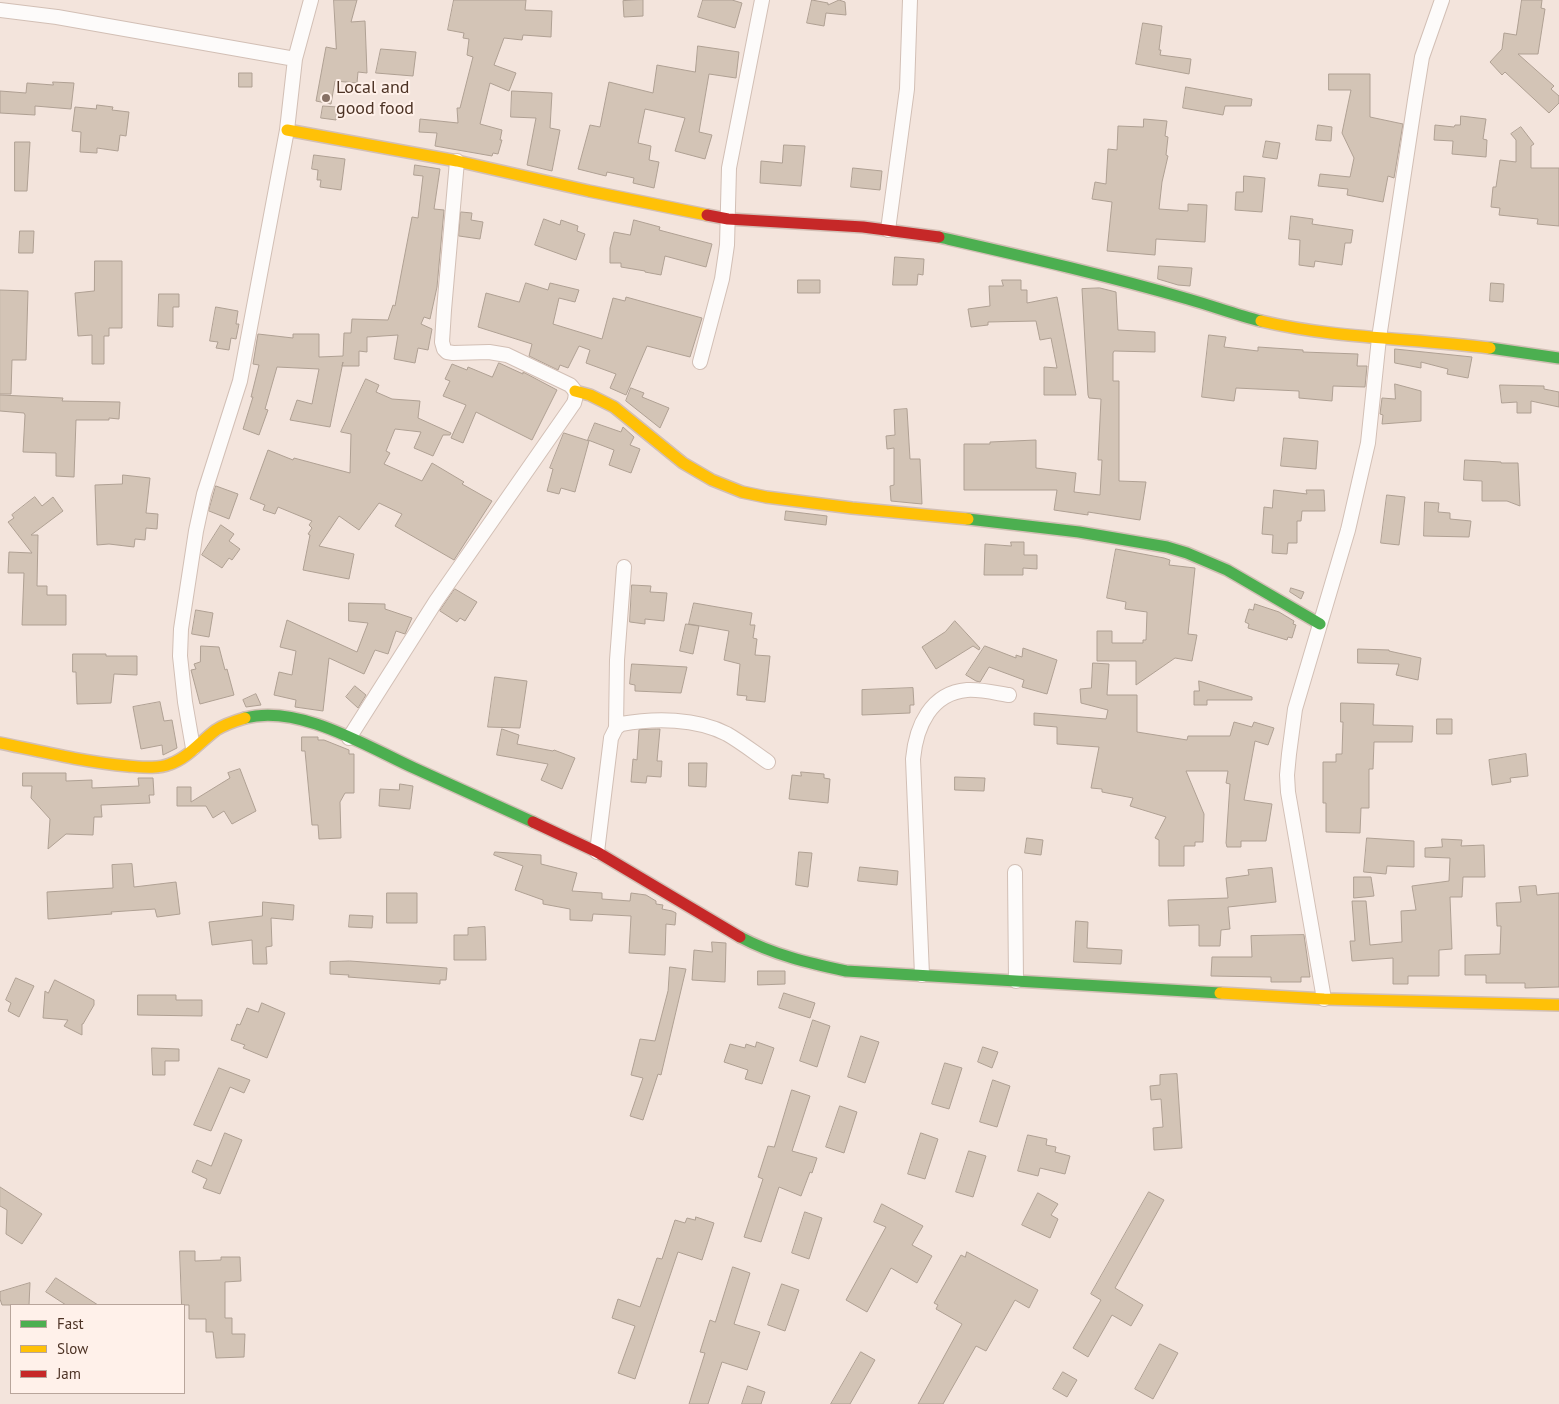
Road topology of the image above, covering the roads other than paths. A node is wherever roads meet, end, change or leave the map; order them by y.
1 (311, 0) edge
2 (762, 0) edge
3 (910, 0) edge
4 (1442, 0) edge
5 (0, 10) edge
6 (295, 59) junction
7 (287, 130) junction
8 (457, 161) junction
9 (728, 219) junction
10 (888, 230) junction
11 (1379, 338) junction
12 (1559, 358) edge
13 (700, 362) dead end
14 (576, 391) junction
15 (624, 567) dead end
16 (1320, 624) junction
17 (1009, 695) dead end
18 (616, 728) junction
19 (349, 738) junction
20 (0, 743) edge
21 (193, 748) junction
22 (768, 762) dead end
23 (597, 852) junction
24 (1015, 872) dead end
25 (922, 975) junction
26 (1016, 981) junction
27 (1324, 999) junction
28 (1559, 1005) edge

1 - 6 street
2 - 9 street
3 - 10 street
4 - 11 street
5 - 6 street
6 - 7 street
7 - 8 street
7 - 21 street
8 - 9 street
8 - 14 street
9 - 10 street
9 - 13 street
10 - 11 street
11 - 12 street
11 - 16 street
14 - 16 street
14 - 19 street
15 - 18 street
16 - 27 street
17 - 25 street
18 - 22 street
18 - 23 street
19 - 21 street
19 - 23 street
20 - 21 street
23 - 25 street
24 - 26 street
25 - 26 street
26 - 27 street
27 - 28 street

